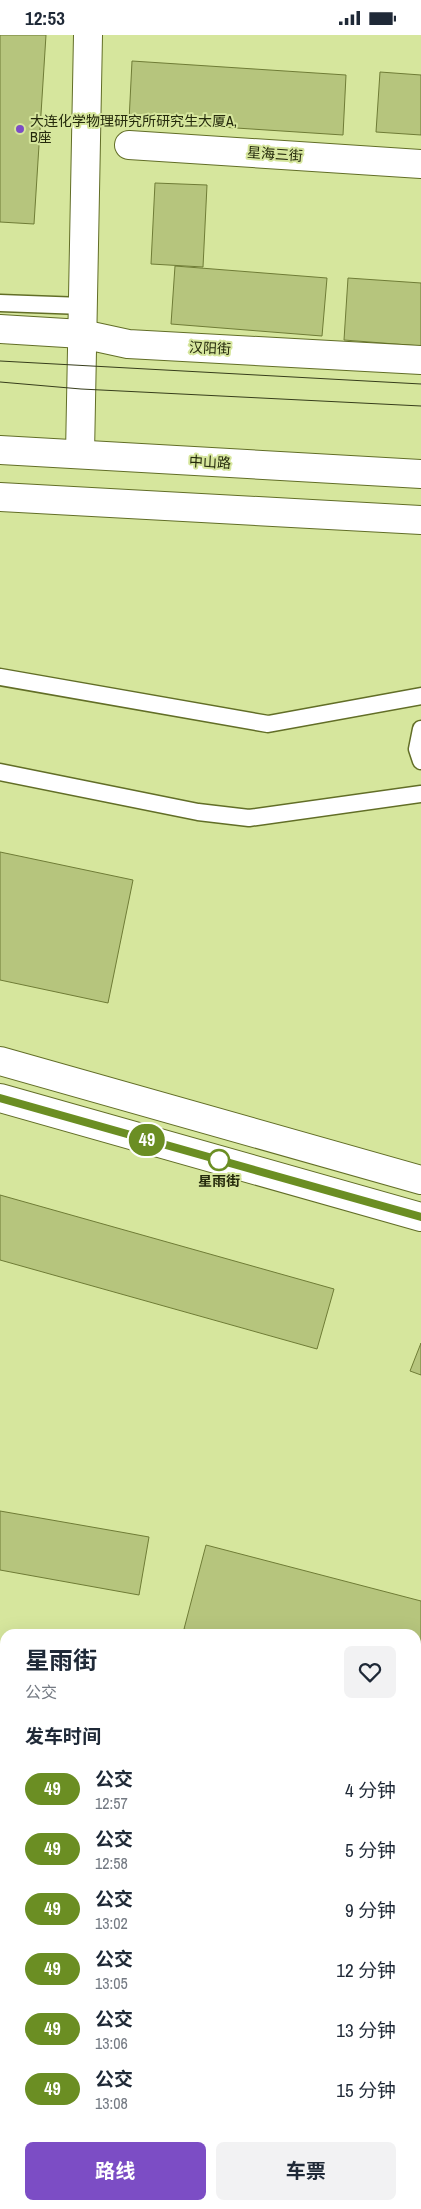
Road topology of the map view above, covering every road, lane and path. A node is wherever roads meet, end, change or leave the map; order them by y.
1 (88, 35) edge
2 (129, 145) dead end
3 (421, 164) edge
4 (0, 303) edge
5 (83, 306) junction
6 (0, 329) edge
7 (82, 335) junction
8 (421, 360) edge
9 (0, 450) edge
10 (80, 454) junction
11 (421, 474) edge
12 (0, 497) edge
13 (421, 520) edge
14 (0, 677) edge
15 (421, 696) edge
16 (421, 729) edge
17 (421, 761) edge
18 (0, 772) edge
19 (421, 794) edge
20 (0, 1061) edge
21 (0, 1098) edge
22 (421, 1180) edge
23 (421, 1217) edge

1 - 5 main road
2 - 3 main road, 星海三街
4 - 5 lane
5 - 7 main road
6 - 7 main road, 汉阳街
7 - 8 main road, 汉阳街
7 - 10 main road
9 - 10 main road, 中山路
10 - 11 main road, 中山路
12 - 13 main road
14 - 15 lane
16 - 17 lane
18 - 19 lane
20 - 22 main road
21 - 23 main road

